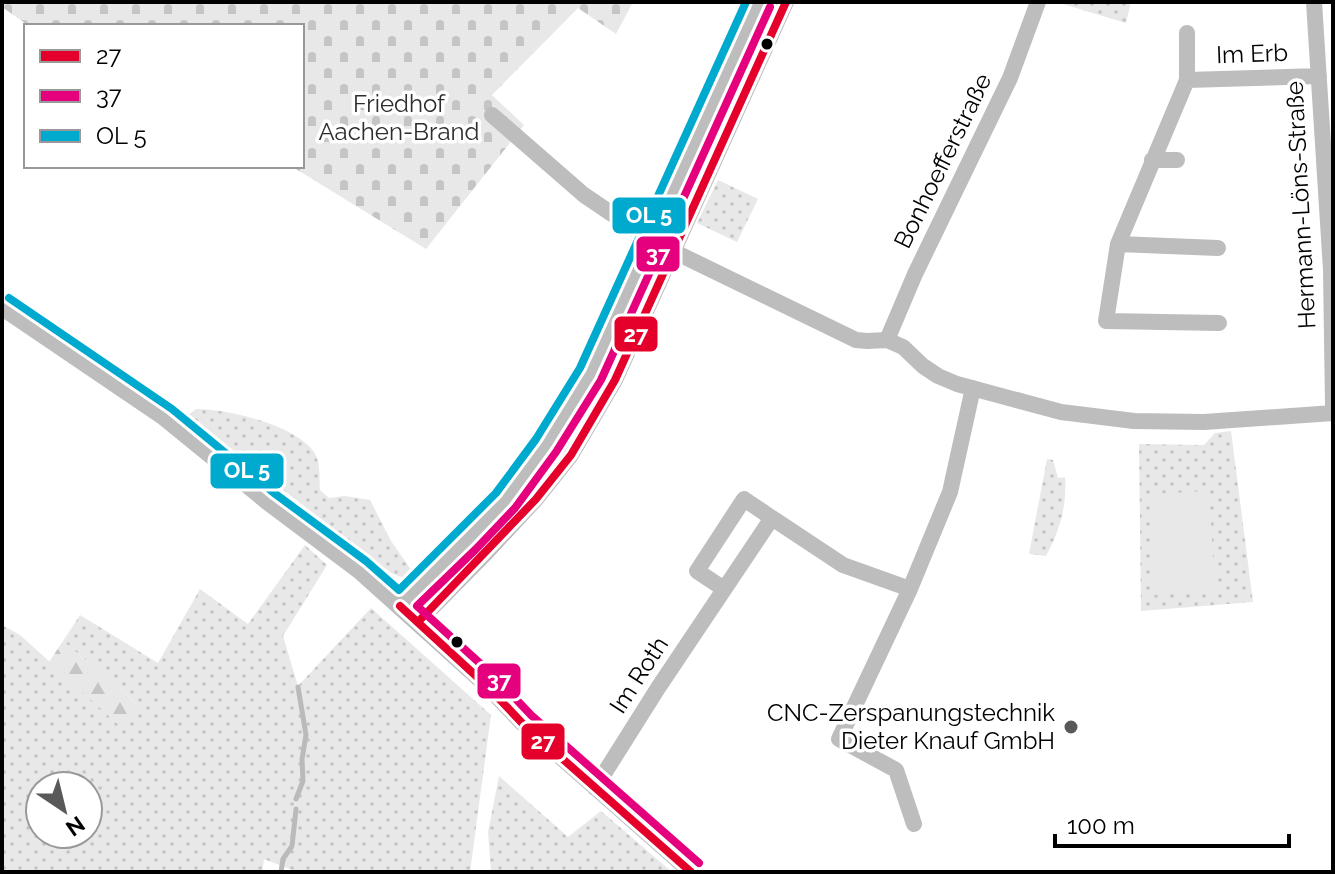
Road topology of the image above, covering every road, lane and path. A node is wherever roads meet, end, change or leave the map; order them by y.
1 (759, 2) edge
2 (786, 2) edge
3 (1038, 2) edge
4 (1314, 2) edge
5 (1187, 33) dead end
6 (1319, 76) junction
7 (1187, 80) junction
8 (492, 115) dead end
9 (1152, 160) junction
10 (1177, 160) dead end
11 (652, 241) junction
12 (1118, 244) junction
13 (1218, 248) dead end
14 (674, 250) junction
15 (1332, 270) edge
16 (2, 308) edge
17 (1219, 323) dead end
18 (887, 340) junction
19 (973, 388) junction
20 (1333, 406) edge
21 (1333, 413) edge
22 (772, 518) junction
23 (724, 589) junction
24 (910, 589) junction
25 (400, 606) junction
26 (418, 622) junction
27 (595, 788) junction
28 (914, 824) dead end
29 (691, 872) edge

1 - 11 street
2 - 14 street
3 - 18 street, Bonhoefferstraße
4 - 6 street, Hermann-Löns-Straße
5 - 7 street, Im Erb
6 - 7 street, Im Erb
6 - 15 street, Hermann-Löns-Straße
7 - 9 street, Im Erb
8 - 11 street
9 - 10 street
9 - 12 street, Im Erb
11 - 14 street
11 - 25 street
12 - 13 street
12 - 17 street, Im Erb
14 - 18 street
14 - 26 street
15 - 20 street, Hermann-Löns-Straße
16 - 25 street
18 - 19 street
19 - 21 street
19 - 24 street
22 - 23 street, Im Roth
22 - 23 street
22 - 24 street
23 - 27 street, Im Roth
24 - 28 street
25 - 26 street
26 - 27 street
27 - 29 street

